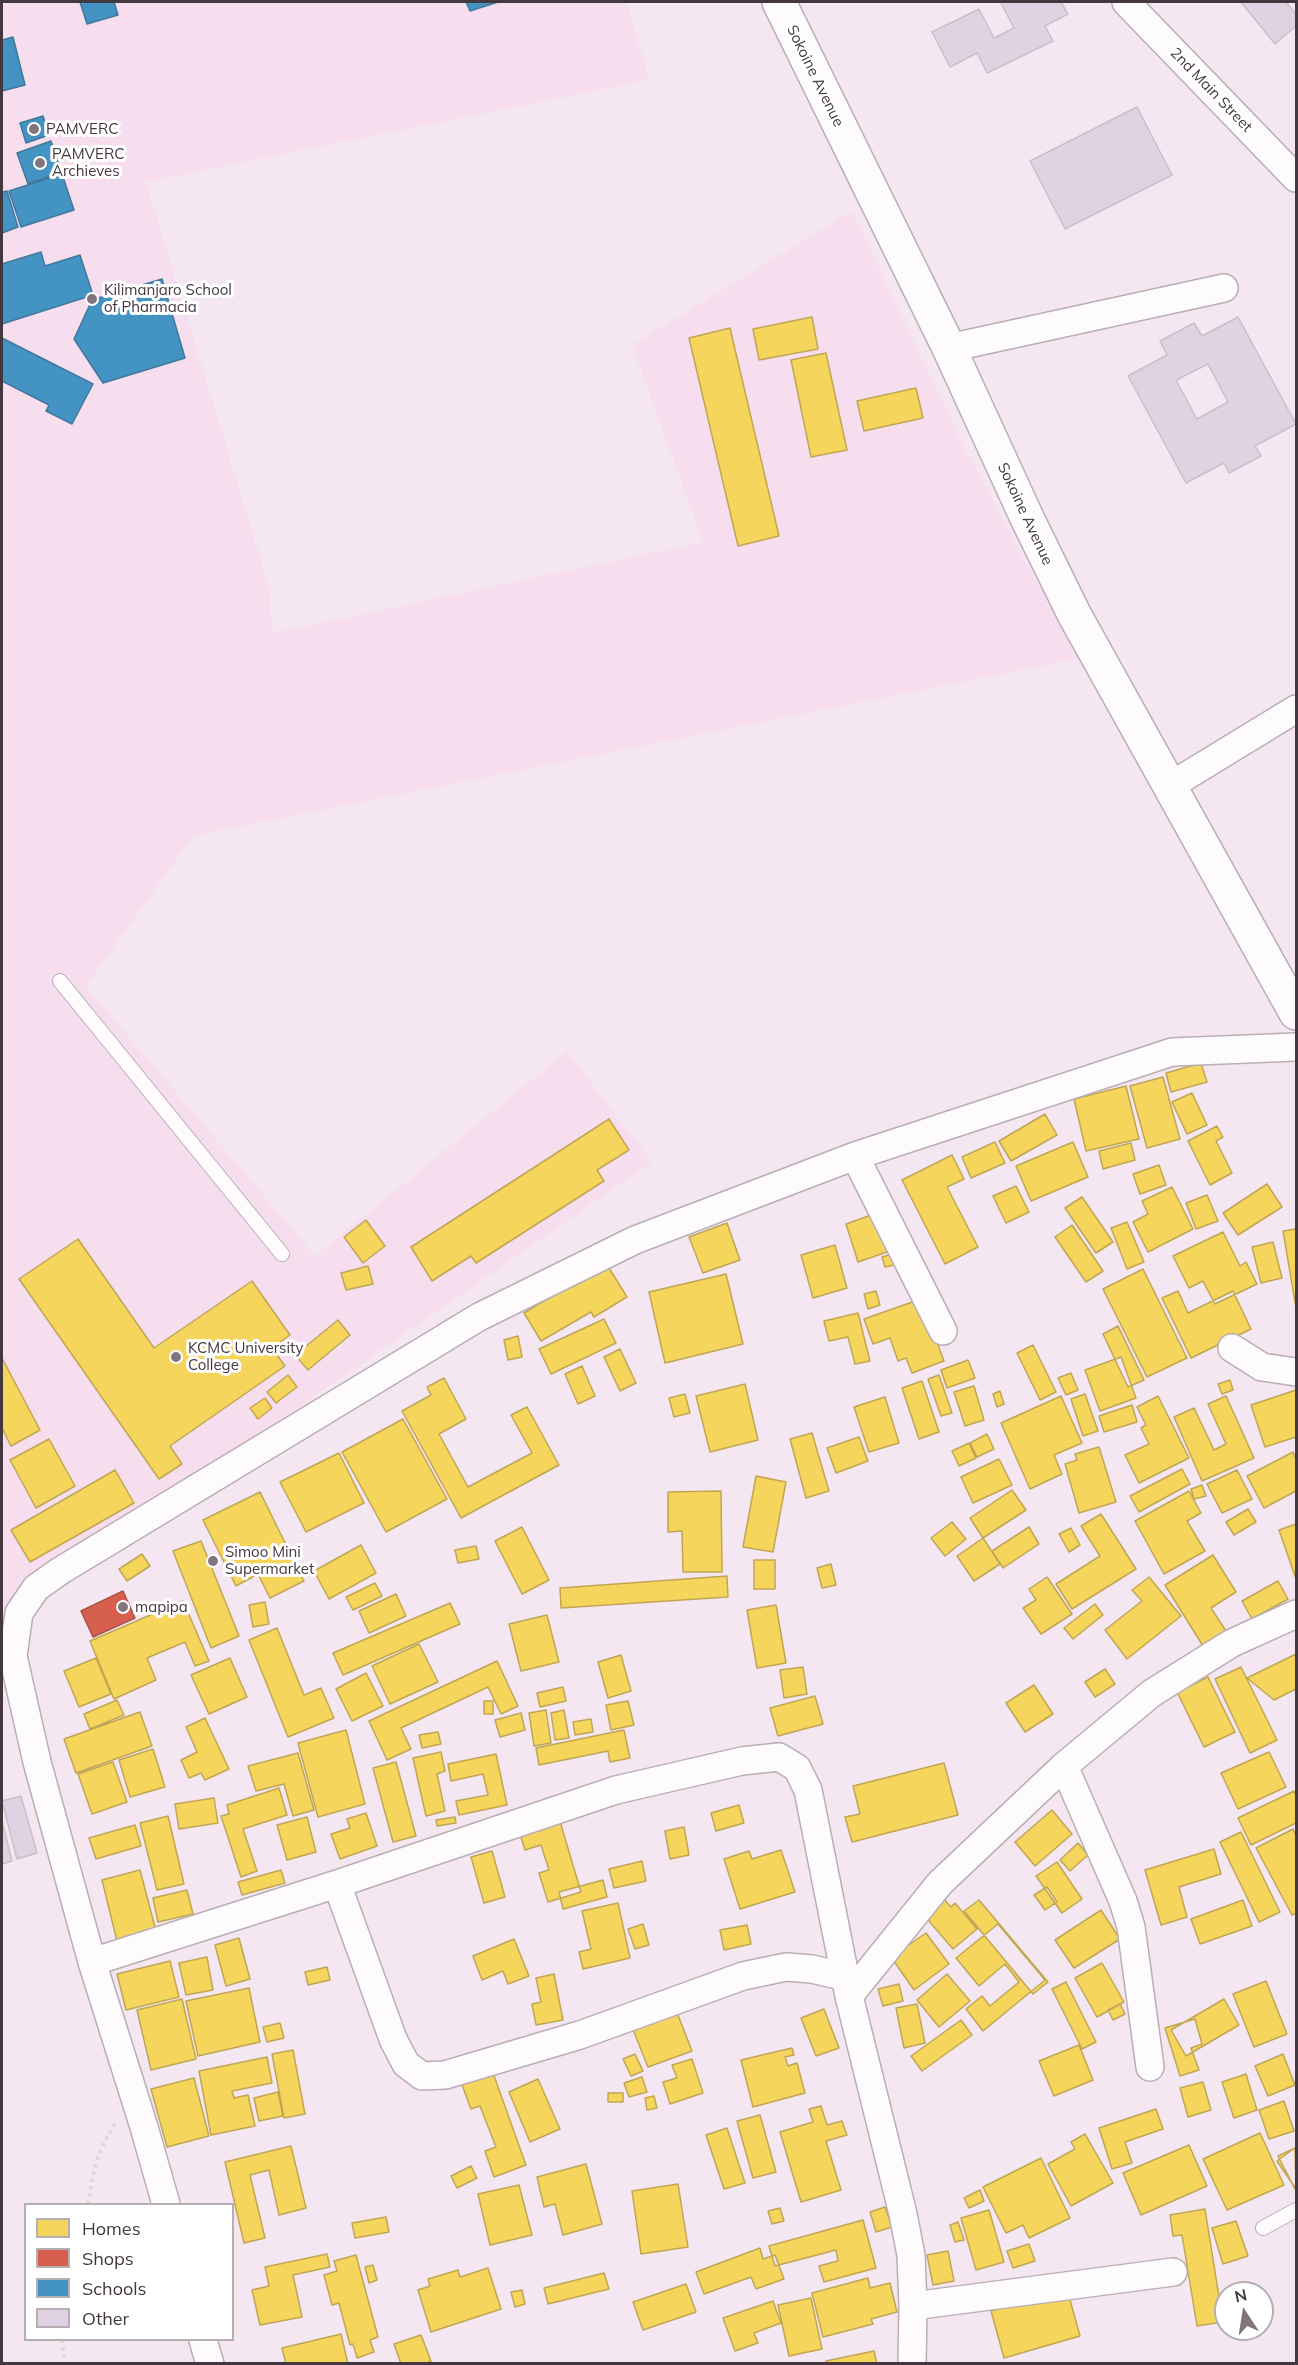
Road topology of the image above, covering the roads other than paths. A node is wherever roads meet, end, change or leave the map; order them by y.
1 (779, 2) edge
2 (1126, 2) edge
3 (1296, 178) edge
4 (1224, 288) dead end
5 (949, 348) junction
6 (1296, 709) edge
7 (1170, 786) junction
8 (60, 981) dead end
9 (1296, 1013) edge
10 (1296, 1047) edge
11 (855, 1156) junction
12 (282, 1254) dead end
13 (943, 1331) dead end
14 (1232, 1348) dead end
15 (1296, 1372) edge
16 (1296, 1614) edge
17 (1064, 1766) junction
18 (337, 1884) junction
19 (92, 1962) junction
20 (847, 1987) junction
21 (1150, 2067) dead end
22 (165, 2203) edge
23 (1296, 2210) edge
24 (1263, 2228) dead end
25 (1173, 2272) dead end
26 (913, 2306) junction
27 (203, 2341) edge
28 (210, 2364) edge
29 (912, 2364) edge

1 - 5 street, Sokoine Avenue
2 - 3 street, 2nd Main Street
4 - 5 street
5 - 7 street, Sokoine Avenue
6 - 7 street
7 - 9 street, Sokoine Avenue
8 - 12 lane
10 - 11 street
11 - 13 street
11 - 19 street
14 - 15 street
16 - 17 street
17 - 20 street
17 - 21 street
18 - 19 street
18 - 20 street
18 - 20 street
19 - 22 street
20 - 26 street
23 - 24 lane
25 - 26 street
26 - 29 street
27 - 28 street

